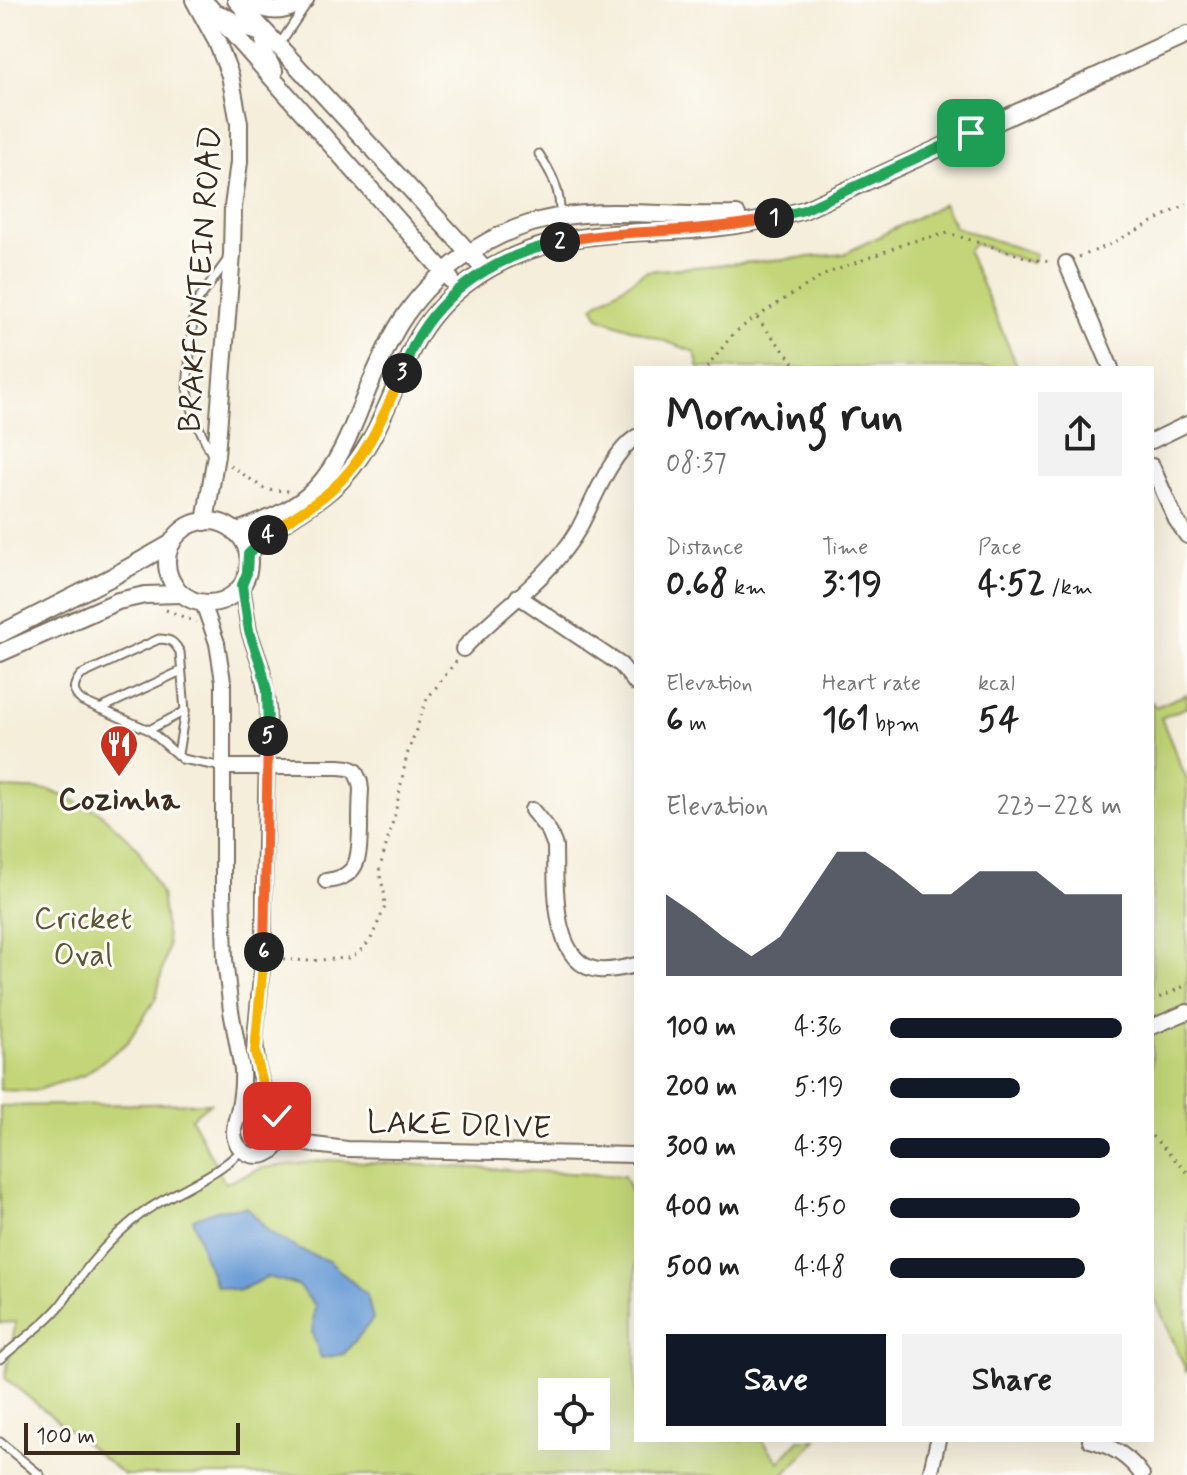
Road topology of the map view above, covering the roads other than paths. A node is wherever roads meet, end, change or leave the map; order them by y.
1 (194, 0) edge
2 (236, 0) edge
3 (246, 0) edge
4 (307, 0) edge
5 (206, 4) edge
6 (1187, 35) edge
7 (272, 40) junction
8 (289, 97) junction
9 (539, 154) dead end
10 (804, 210) junction
11 (560, 216) junction
12 (470, 252) junction
13 (232, 254) junction
14 (1066, 263) road end
15 (485, 270) junction
16 (444, 273) junction
17 (459, 289) junction
18 (1110, 366) edge
19 (1187, 424) edge
20 (634, 439) edge
21 (1154, 440) edge
22 (216, 456) junction
23 (1154, 471) edge
24 (205, 522) junction
25 (235, 532) junction
26 (1187, 536) edge
27 (172, 543) junction
28 (248, 554) junction
29 (242, 585) junction
30 (182, 594) junction
31 (518, 596) junction
32 (203, 603) junction
33 (0, 634) edge
34 (463, 649) road end
35 (0, 653) edge
36 (181, 671) junction
37 (634, 681) edge
38 (100, 709) junction
39 (185, 711) junction
40 (149, 730) junction
41 (178, 754) junction
42 (223, 767) junction
43 (268, 768) junction
44 (532, 810) dead end
45 (326, 881) dead end
46 (634, 965) edge
47 (1187, 1012) edge
48 (1154, 1026) edge
49 (269, 1110) junction
50 (235, 1123) junction
51 (283, 1136) junction
52 (242, 1150) junction
53 (634, 1155) edge
54 (0, 1359) edge
55 (0, 1442) edge
56 (938, 1442) edge
57 (1098, 1442) edge
58 (40, 1475) edge
59 (930, 1475) edge
60 (1142, 1475) edge

1 - 13 street, BRAKFONTEIN ROAD
2 - 7 street
3 - 4 street
4 - 7 lane
5 - 7 street
5 - 8 street
6 - 10 street
7 - 8 street
7 - 12 street
8 - 16 street
9 - 11 lane
10 - 11 street
10 - 15 street
11 - 12 street
12 - 15 street
12 - 16 street
13 - 22 street, BRAKFONTEIN ROAD
13 - 22 lane
14 - 18 street
15 - 17 street
16 - 17 street
16 - 25 street
17 - 28 street
19 - 21 street
20 - 31 street
22 - 24 street, BRAKFONTEIN ROAD
23 - 26 street
24 - 25 street
24 - 27 street
25 - 28 street
27 - 30 street
27 - 33 street
28 - 29 street
29 - 32 street
29 - 43 street
30 - 32 street
30 - 35 street
31 - 34 street
31 - 37 street
32 - 42 street
36 - 38 lane
36 - 38 lane
36 - 39 lane
38 - 40 lane
39 - 40 lane
39 - 41 lane
40 - 41 lane
41 - 42 lane
42 - 43 street
42 - 50 street
43 - 45 street
43 - 49 street
44 - 46 street
47 - 48 street
49 - 50 street
49 - 51 street
50 - 52 street
51 - 52 street
51 - 53 street, LAKE DRIVE
52 - 54 lane
55 - 58 lane
56 - 59 street
57 - 60 street

